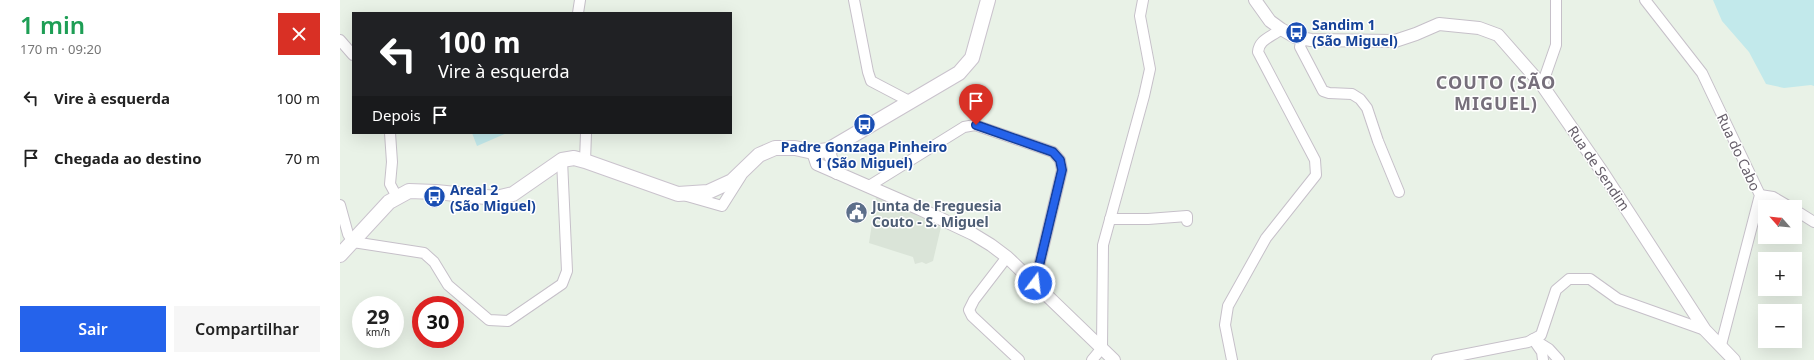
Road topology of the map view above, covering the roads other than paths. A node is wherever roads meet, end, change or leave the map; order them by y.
1 (580, 0) edge
2 (854, 0) edge
3 (988, 0) edge
4 (1143, 0) edge
5 (1255, 0) edge
6 (1556, 0) edge
7 (1646, 0) edge
8 (578, 12) edge
9 (1281, 29) junction
10 (1302, 38) junction
11 (340, 40) edge
12 (352, 54) edge
13 (1542, 85) junction
14 (911, 102) junction
15 (390, 134) edge
16 (586, 134) edge
17 (828, 150) junction
18 (813, 152) junction
19 (562, 160) junction
20 (585, 161) junction
21 (836, 173) junction
22 (869, 186) junction
23 (1399, 192) dead end
24 (1760, 195) junction
25 (397, 197) junction
26 (1778, 200) edge
27 (340, 205) edge
28 (1802, 214) edge
29 (1110, 219) junction
30 (1187, 221) dead end
31 (1814, 222) edge
32 (353, 242) junction
33 (340, 255) edge
34 (1008, 257) junction
35 (1035, 283) junction
36 (1705, 330) junction
37 (1533, 339) junction
38 (1721, 345) junction
39 (1102, 348) junction
40 (1019, 360) edge
41 (1092, 360) edge
42 (1114, 360) edge
43 (1232, 360) edge
44 (1437, 360) edge
45 (1543, 360) edge
46 (1559, 360) edge
47 (1734, 360) edge

1 - 8 street
2 - 14 street
3 - 14 main road
4 - 29 street
5 - 9 street, Rua de Sendim
6 - 13 street
7 - 24 street, Rua do Cabo
9 - 10 street, Rua de Sendim
9 - 43 street
10 - 13 street, Rua de Sendim
10 - 23 street
11 - 12 street
13 - 36 street, Rua de Sendim
14 - 17 main road
15 - 25 street
16 - 20 street
17 - 18 main road
17 - 21 street
18 - 20 main road
18 - 21 street
19 - 20 main road
19 - 25 main road
19 - 32 street
21 - 22 street
22 - 34 street
22 - 35 street
24 - 26 street
24 - 38 street, Rua do Cabo
25 - 32 main road
27 - 32 street
28 - 31 street
29 - 30 street
29 - 39 street
32 - 33 main road
34 - 35 street
34 - 40 street
35 - 39 street
36 - 37 street
36 - 38 street, Rua de Sendim
37 - 44 street
37 - 45 street
37 - 46 street
38 - 47 street, Rua de Sendim
39 - 41 street
39 - 42 street

